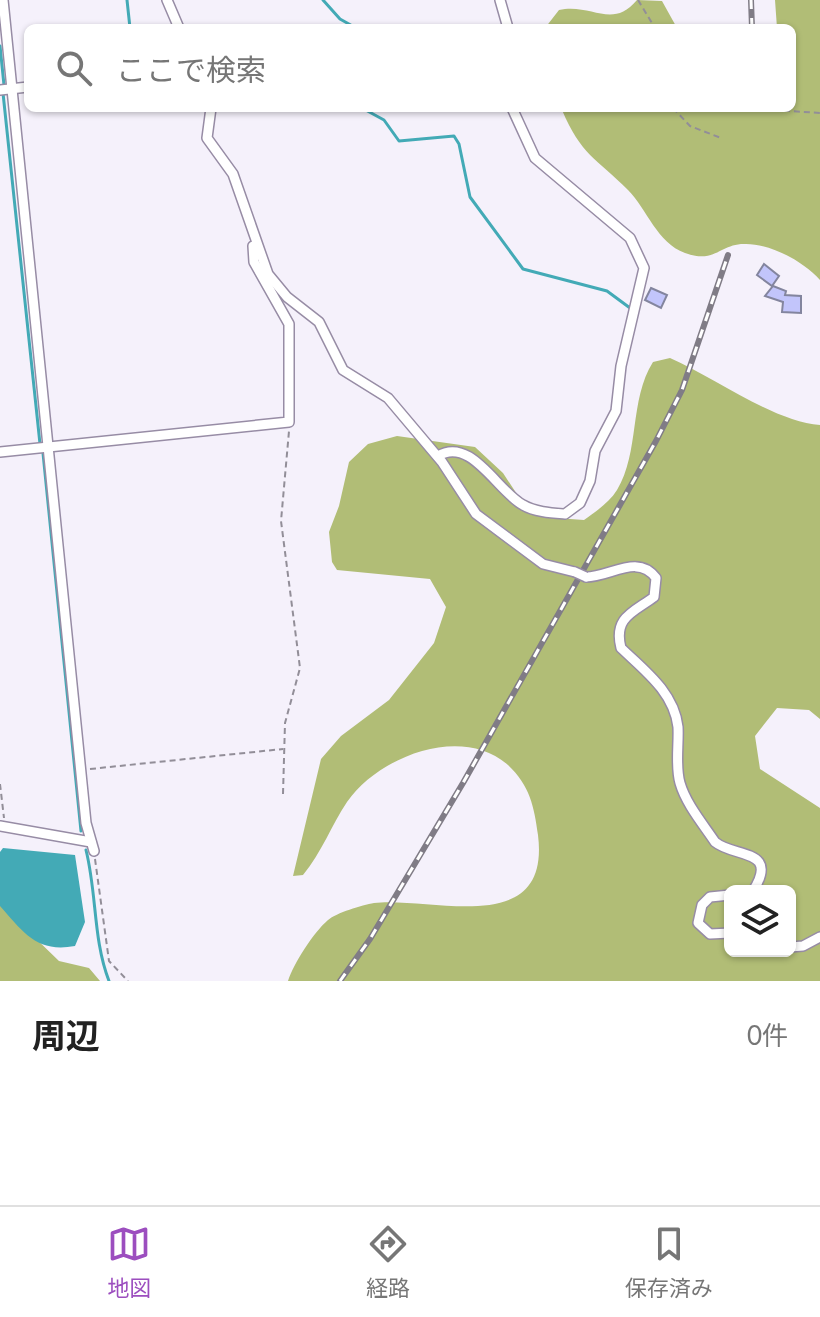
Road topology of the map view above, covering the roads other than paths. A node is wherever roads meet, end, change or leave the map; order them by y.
1 (3, 0) edge
2 (167, 0) edge
3 (500, 0) edge
4 (177, 24) edge
5 (507, 24) edge
6 (5, 89) edge
7 (210, 112) edge
8 (514, 112) edge
9 (253, 239) junction
10 (48, 447) junction
11 (0, 452) edge
12 (438, 456) junction
13 (2, 826) edge
14 (756, 885) edge
15 (724, 896) edge
16 (724, 933) edge
17 (820, 937) edge
18 (796, 947) edge

1 - 6 street
2 - 4 street
3 - 5 street
6 - 10 street
7 - 9 street
8 - 12 street
9 - 10 street
9 - 12 street
10 - 11 street
10 - 13 street
12 - 14 street, bridge
15 - 16 street
17 - 18 street

